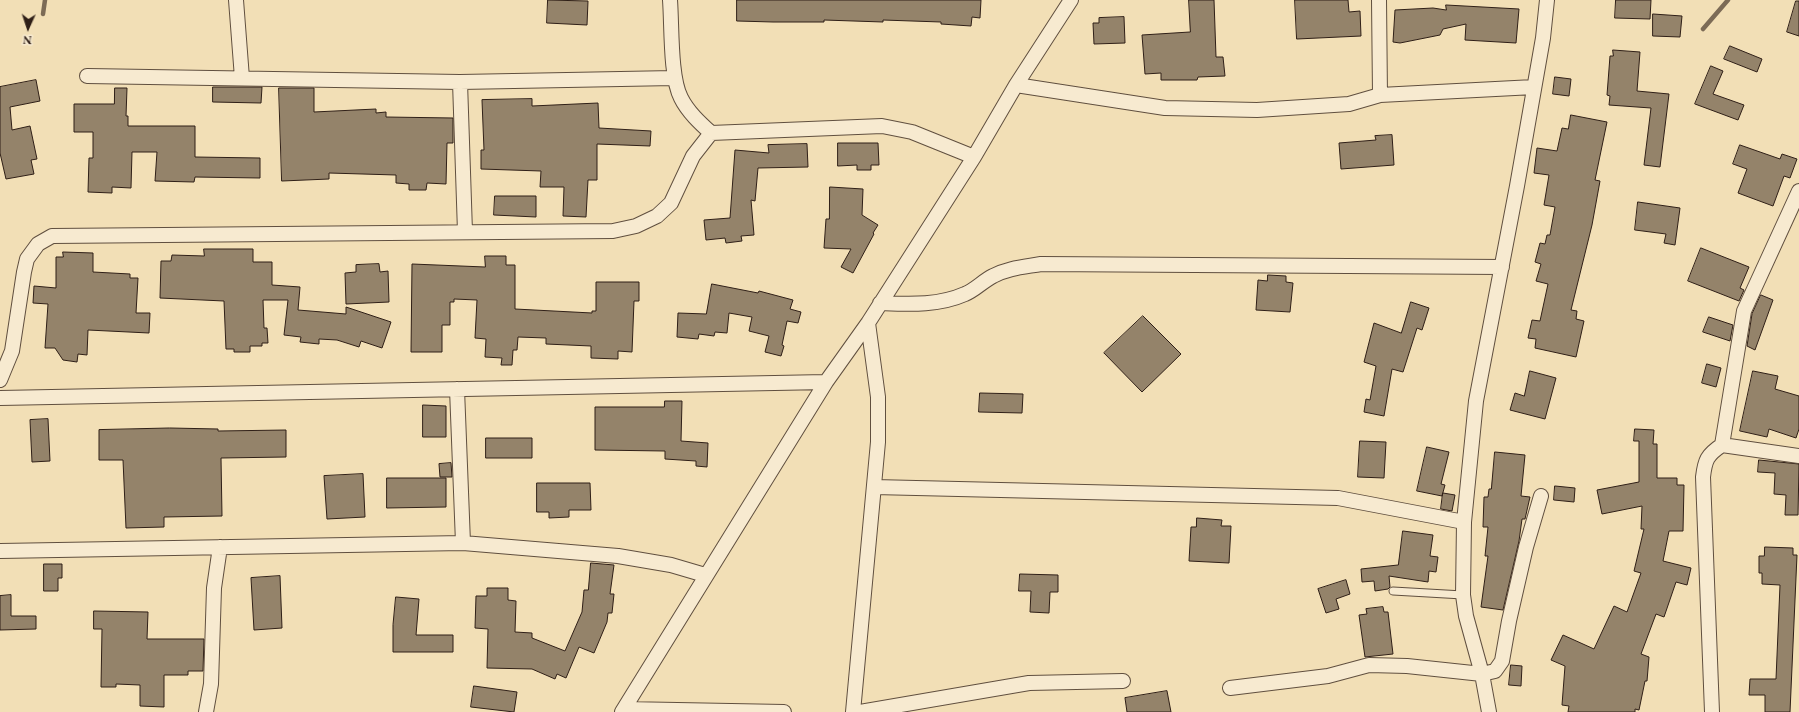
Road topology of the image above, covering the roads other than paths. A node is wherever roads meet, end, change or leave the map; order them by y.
1 (236, 0) edge
2 (670, 0) edge
3 (1071, 0) edge
4 (1378, 0) edge
5 (1547, 0) edge
6 (87, 76) dead end
7 (242, 78) junction
8 (674, 78) junction
9 (460, 82) junction
10 (1016, 85) junction
11 (1534, 87) junction
12 (1380, 95) junction
13 (711, 133) junction
14 (974, 157) junction
15 (1799, 191) edge
16 (465, 232) junction
17 (1502, 266) junction
18 (880, 303) junction
19 (868, 324) junction
20 (0, 380) edge
21 (826, 382) junction
22 (457, 389) junction
23 (0, 398) edge
24 (1722, 446) junction
25 (1799, 456) edge
26 (874, 487) junction
27 (1541, 496) dead end
28 (1464, 522) junction
29 (463, 543) junction
30 (220, 547) junction
31 (0, 551) edge
32 (705, 575) junction
33 (1393, 591) dead end
34 (1463, 595) junction
35 (1482, 674) junction
36 (1123, 681) dead end
37 (1230, 688) dead end
38 (623, 711) edge
39 (206, 712) edge
40 (784, 712) edge
41 (853, 712) edge
42 (860, 712) edge
43 (1489, 712) edge
44 (1712, 712) edge

1 - 7 street
2 - 8 street
3 - 10 street
4 - 12 street
5 - 11 street
6 - 7 street
7 - 9 street
8 - 9 street
8 - 13 street
9 - 16 street
10 - 12 street
10 - 14 street
11 - 12 street
11 - 17 street
13 - 14 street
13 - 16 street
14 - 18 street
15 - 24 street
16 - 20 street
17 - 18 street
17 - 28 street
18 - 19 street
19 - 21 street
19 - 26 street
21 - 22 street
21 - 32 street
22 - 23 street
22 - 29 street
24 - 25 street
24 - 44 street
26 - 28 street
26 - 41 street
27 - 35 street
28 - 34 street
29 - 30 street
29 - 32 street
30 - 31 street
30 - 39 street
32 - 38 street
33 - 34 lane
34 - 35 street
35 - 37 street
35 - 43 street
36 - 42 street
38 - 40 street

